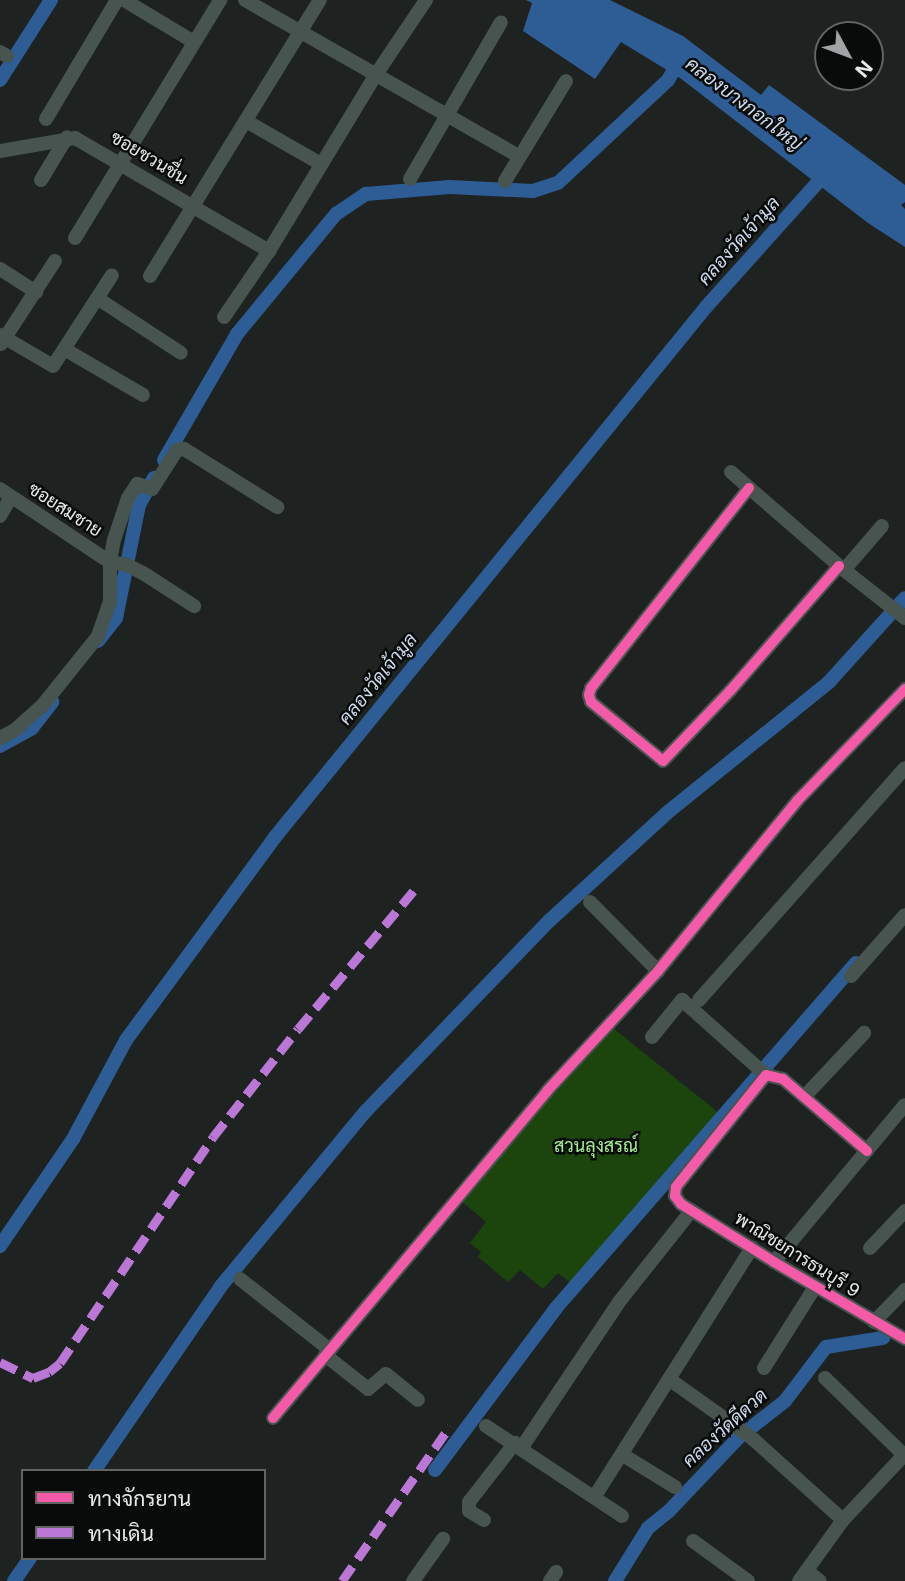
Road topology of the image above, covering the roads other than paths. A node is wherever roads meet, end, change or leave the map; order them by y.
1 (117, 0) edge
2 (124, 0) edge
3 (220, 0) edge
4 (245, 0) edge
5 (320, 0) edge
6 (426, 0) edge
7 (501, 22) dead end
8 (299, 32) junction
9 (194, 42) junction
10 (377, 73) junction
11 (566, 80) dead end
12 (446, 114) junction
13 (46, 119) dead end
14 (246, 121) junction
15 (68, 137) junction
16 (0, 151) edge
17 (519, 156) junction
18 (120, 164) junction
19 (321, 164) junction
20 (410, 179) dead end
21 (41, 180) dead end
22 (505, 181) dead end
23 (194, 207) junction
24 (75, 238) dead end
25 (269, 251) junction
26 (55, 261) dead end
27 (0, 269) edge
28 (112, 275) dead end
29 (150, 276) dead end
30 (36, 292) junction
31 (97, 298) junction
32 (224, 317) dead end
33 (2, 339) edge
34 (66, 350) junction
35 (181, 353) dead end
36 (143, 395) dead end
37 (731, 472) dead end
38 (749, 488) junction
39 (6, 493) edge
40 (277, 507) dead end
41 (0, 516) edge
42 (881, 526) dead end
43 (117, 563) junction
44 (842, 568) junction
45 (194, 606) dead end
46 (899, 613) edge
47 (905, 689) edge
48 (0, 738) edge
49 (905, 768) edge
50 (590, 902) dead end
51 (905, 915) edge
52 (658, 971) junction
53 (851, 976) dead end
54 (699, 1000) dead end
55 (864, 1033) dead end
56 (652, 1037) dead end
57 (761, 1072) junction
58 (804, 1097) junction
59 (905, 1105) edge
60 (867, 1151) junction
61 (692, 1210) junction
62 (905, 1210) edge
63 (752, 1248) junction
64 (870, 1248) dead end
65 (774, 1262) junction
66 (240, 1279) dead end
67 (815, 1287) junction
68 (905, 1290) edge
69 (874, 1322) junction
70 (905, 1339) edge
71 (327, 1352) junction
72 (764, 1368) dead end
73 (825, 1378) dead end
74 (669, 1379) junction
75 (418, 1400) dead end
76 (273, 1418) dead end
77 (486, 1426) dead end
78 (518, 1445) junction
79 (904, 1454) edge
80 (623, 1455) junction
81 (676, 1487) dead end
82 (595, 1496) junction
83 (622, 1516) dead end
84 (484, 1520) dead end
85 (843, 1521) junction
86 (443, 1539) dead end
87 (693, 1541) dead end
88 (803, 1576) edge
89 (413, 1581) edge
90 (748, 1581) edge
91 (820, 1581) edge

1 - 13 street
2 - 9 street
3 - 9 street
4 - 8 street
5 - 8 street
6 - 10 street
7 - 12 street
8 - 10 street
8 - 14 street
9 - 18 street
10 - 12 street
10 - 19 street
11 - 17 street
12 - 17 street
12 - 20 street
14 - 19 street
14 - 23 street
15 - 16 street
15 - 18 street, ซอยชวนชื่น
15 - 21 street
17 - 22 street
18 - 23 street, ซอยชวนชื่น
18 - 24 street
19 - 25 street
23 - 25 street, ซอยชวนชื่น
23 - 29 street
25 - 32 street
26 - 30 street
27 - 30 street
28 - 31 street
30 - 33 street
31 - 34 street
31 - 35 street
33 - 34 street
34 - 36 street
37 - 38 street
38 - 44 street
38 - 44 street
39 - 41 street
39 - 43 street, ซอยสมชาย
40 - 43 street
42 - 44 street
43 - 45 street, ซอยสมชาย
43 - 48 street
44 - 46 street
47 - 52 street
49 - 54 street
50 - 52 street
51 - 53 street
52 - 71 street
55 - 58 street
56 - 57 street
57 - 58 street
57 - 61 street, พาณิชยการธนบุรี 9
58 - 60 street
59 - 60 street
60 - 65 street
61 - 63 street, พาณิชยการธนบุรี 9
61 - 78 street
62 - 64 street
63 - 65 street, พาณิชยการธนบุรี 9
63 - 74 street
65 - 67 street, พาณิชยการธนบุรี 9
66 - 71 street
67 - 69 street, พาณิชยการธนบุรี 9
67 - 72 street
68 - 69 street
69 - 70 street, พาณิชยการธนบุรี 9
71 - 75 street
71 - 76 street
73 - 79 street
74 - 80 street
74 - 85 street
77 - 78 street
78 - 82 street
78 - 84 street
79 - 85 street
80 - 81 street
80 - 82 street
82 - 83 street
85 - 88 street
86 - 89 street
87 - 90 street
88 - 91 street

